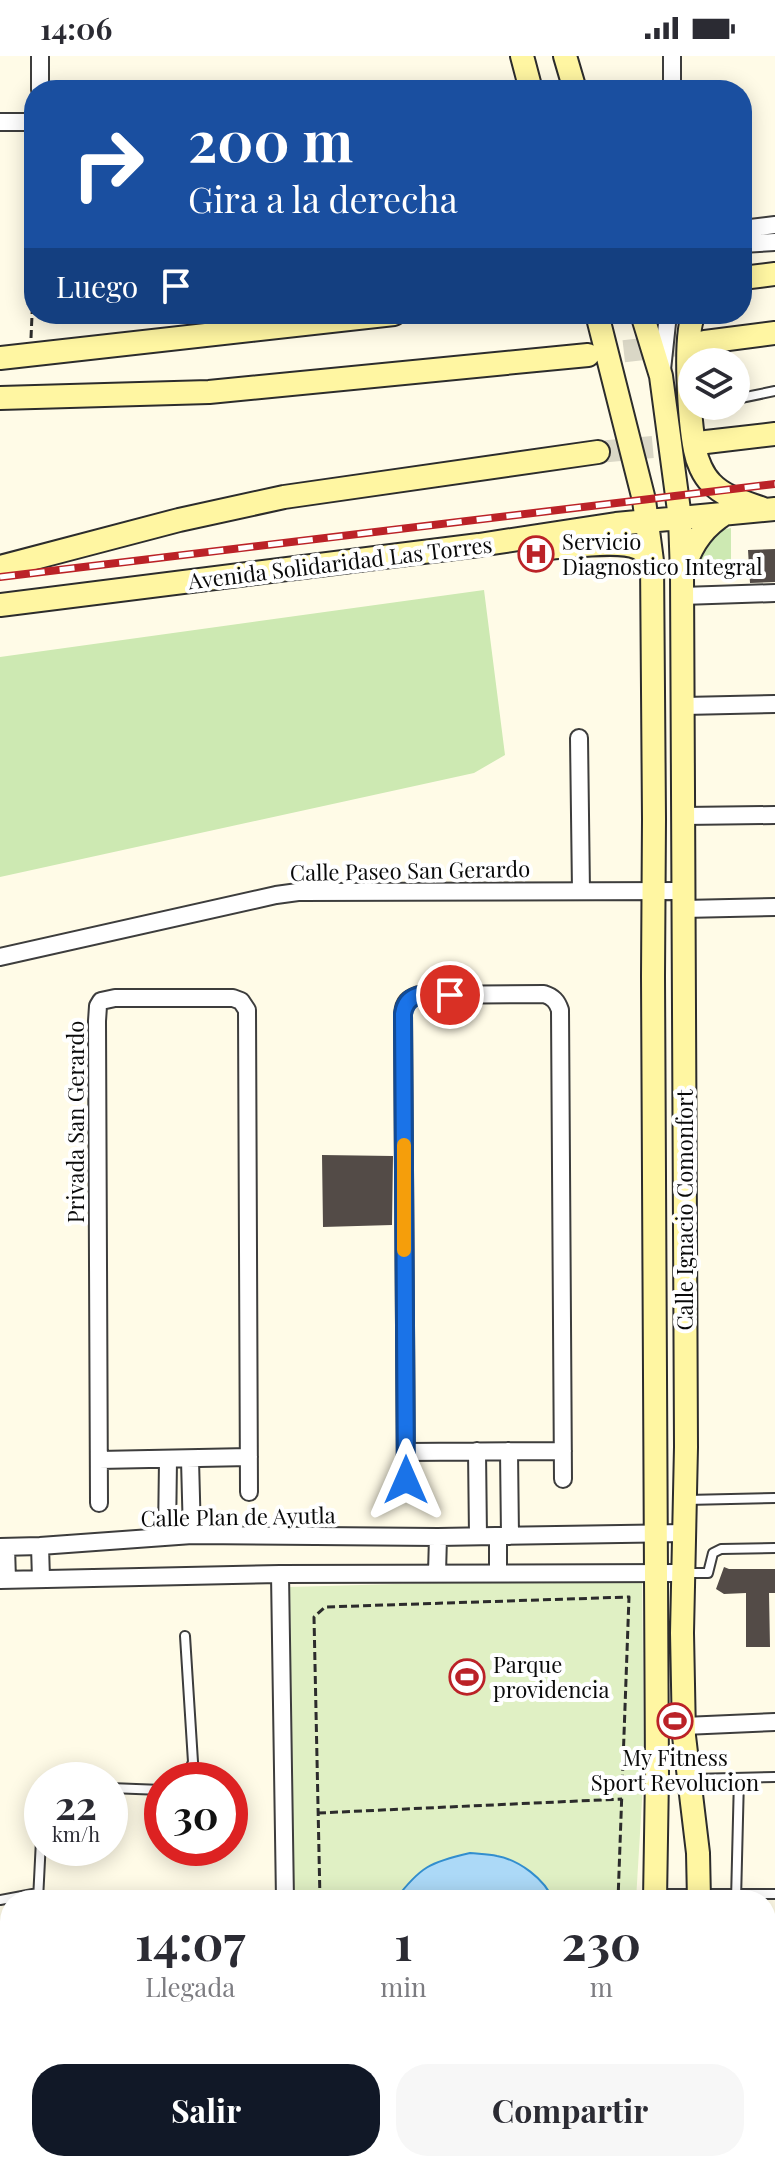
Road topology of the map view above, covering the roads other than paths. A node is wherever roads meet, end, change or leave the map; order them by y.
1 (40, 56) edge
2 (522, 56) edge
3 (565, 56) edge
4 (672, 56) edge
5 (40, 80) edge
6 (528, 80) edge
7 (572, 80) edge
8 (672, 80) edge
9 (0, 122) edge
10 (24, 122) edge
11 (775, 225) edge
12 (752, 228) edge
13 (775, 242) edge
14 (752, 243) edge
15 (775, 274) edge
16 (752, 277) edge
17 (305, 324) edge
18 (600, 324) edge
19 (645, 324) edge
20 (667, 324) edge
21 (691, 324) edge
22 (775, 333) edge
23 (705, 342) tunnel mouth
24 (690, 348) edge
25 (588, 355) tunnel mouth
26 (0, 358) edge
27 (661, 376) junction
28 (775, 391) edge
29 (750, 396) edge
30 (0, 398) edge
31 (678, 409) edge
32 (666, 411) junction
33 (694, 420) edge
34 (775, 434) edge
35 (706, 442) tunnel mouth
36 (598, 452) tunnel mouth
37 (771, 510) edge
38 (726, 513) junction
39 (680, 518) junction
40 (648, 521) junction
41 (479, 545) junction
42 (652, 561) junction
43 (0, 567) edge
44 (682, 585) junction
45 (775, 593) edge
46 (0, 605) edge
47 (775, 704) edge
48 (684, 706) junction
49 (579, 738) dead end
50 (775, 815) edge
51 (683, 816) junction
52 (581, 891) junction
53 (655, 892) junction
54 (683, 900) junction
55 (775, 907) edge
56 (0, 957) edge
57 (477, 1451) junction
58 (509, 1451) junction
59 (563, 1451) junction
60 (406, 1452) junction
61 (249, 1457) junction
62 (99, 1460) junction
63 (168, 1460) junction
64 (190, 1460) junction
65 (563, 1479) dead end
66 (406, 1480) dead end
67 (249, 1492) dead end
68 (775, 1498) edge
69 (685, 1500) junction
70 (99, 1503) dead end
71 (655, 1533) junction
72 (685, 1533) junction
73 (192, 1535) junction
74 (167, 1536) junction
75 (478, 1536) junction
76 (504, 1536) junction
77 (438, 1537) junction
78 (40, 1546) junction
79 (3, 1547) edge
80 (775, 1548) edge
81 (656, 1572) junction
82 (437, 1573) junction
83 (498, 1573) junction
84 (683, 1573) junction
85 (280, 1574) junction
86 (41, 1579) junction
87 (3, 1580) edge
88 (185, 1636) dead end
89 (775, 1722) edge
90 (684, 1726) junction
91 (193, 1762) edge
92 (775, 1777) edge
93 (739, 1778) junction
94 (690, 1779) junction
95 (40, 1866) edge
96 (38, 1890) edge
97 (285, 1890) edge
98 (656, 1890) edge
99 (699, 1890) edge
100 (736, 1890) edge

1 - 5 street
2 - 6 main road
3 - 7 main road
4 - 8 street
9 - 10 street
11 - 12 street
13 - 14 street
15 - 16 main road
17 - 26 main road
18 - 40 main road, Calle Ignacio Comonfort
19 - 27 main road, Calle Ignacio Comonfort
20 - 27 street
21 - 24 main road
22 - 23 main road
25 - 30 main road
27 - 32 main road, Calle Ignacio Comonfort
28 - 29 lane
31 - 32 lane
32 - 39 main road, Calle Ignacio Comonfort
33 - 37 main road
34 - 35 main road
36 - 43 main road
37 - 38 main road, Avenida Solidaridad Las Torres
38 - 39 main road, Avenida Solidaridad Las Torres
38 - 44 main road
39 - 40 main road, Avenida Solidaridad Las Torres
39 - 44 main road, Calle Ignacio Comonfort
40 - 41 main road, Avenida Solidaridad Las Torres
40 - 42 main road, Calle Ignacio Comonfort
41 - 42 main road
41 - 46 main road, Avenida Solidaridad Las Torres
42 - 53 main road, Calle Ignacio Comonfort
44 - 45 street
44 - 48 main road, Calle Ignacio Comonfort
47 - 48 street
48 - 51 main road, Calle Ignacio Comonfort
49 - 52 street
50 - 51 street
51 - 54 main road, Calle Ignacio Comonfort
52 - 53 street, Calle Paseo San Gerardo
52 - 56 street, Calle Paseo San Gerardo
53 - 54 street, Calle Paseo San Gerardo
53 - 71 main road, Calle Ignacio Comonfort
54 - 55 street, Calle Paseo San Gerardo
54 - 69 main road, Calle Ignacio Comonfort
57 - 58 street
57 - 60 street
57 - 75 street
58 - 59 street
58 - 76 street
59 - 60 street
59 - 65 street
60 - 66 street
61 - 62 street, Privada San Gerardo
61 - 64 street
61 - 67 street, Privada San Gerardo
62 - 63 street
62 - 70 street, Privada San Gerardo
63 - 64 street
63 - 74 street
64 - 73 street
68 - 69 lane
69 - 72 main road, Calle Ignacio Comonfort
71 - 72 street, Calle Plan de Ayutla
71 - 76 street, Calle Plan de Ayutla
71 - 81 main road, Calle Ignacio Comonfort
72 - 84 main road, Calle Ignacio Comonfort
73 - 74 street, Calle Plan de Ayutla
73 - 77 street, Calle Plan de Ayutla
74 - 78 street, Calle Plan de Ayutla
75 - 76 street, Calle Plan de Ayutla
75 - 77 street, Calle Plan de Ayutla
76 - 83 street
77 - 82 street
78 - 79 street, Calle Plan de Ayutla
78 - 86 street
79 - 87 street, Calle Plan de Ayutla
80 - 84 lane
81 - 83 street, Calle Plan de Ayutla
81 - 84 street, Calle Plan de Ayutla
81 - 98 main road, Calle Ignacio Comonfort
82 - 83 street, Calle Plan de Ayutla
82 - 85 street, Calle Plan de Ayutla
84 - 90 main road, Calle Ignacio Comonfort
85 - 86 street, Calle Plan de Ayutla
85 - 97 street
86 - 87 street, Calle Plan de Ayutla
88 - 91 lane
89 - 90 street
90 - 94 main road, Calle Ignacio Comonfort
92 - 93 lane
93 - 94 lane
93 - 100 lane
94 - 99 main road, Calle Ignacio Comonfort
95 - 96 lane

